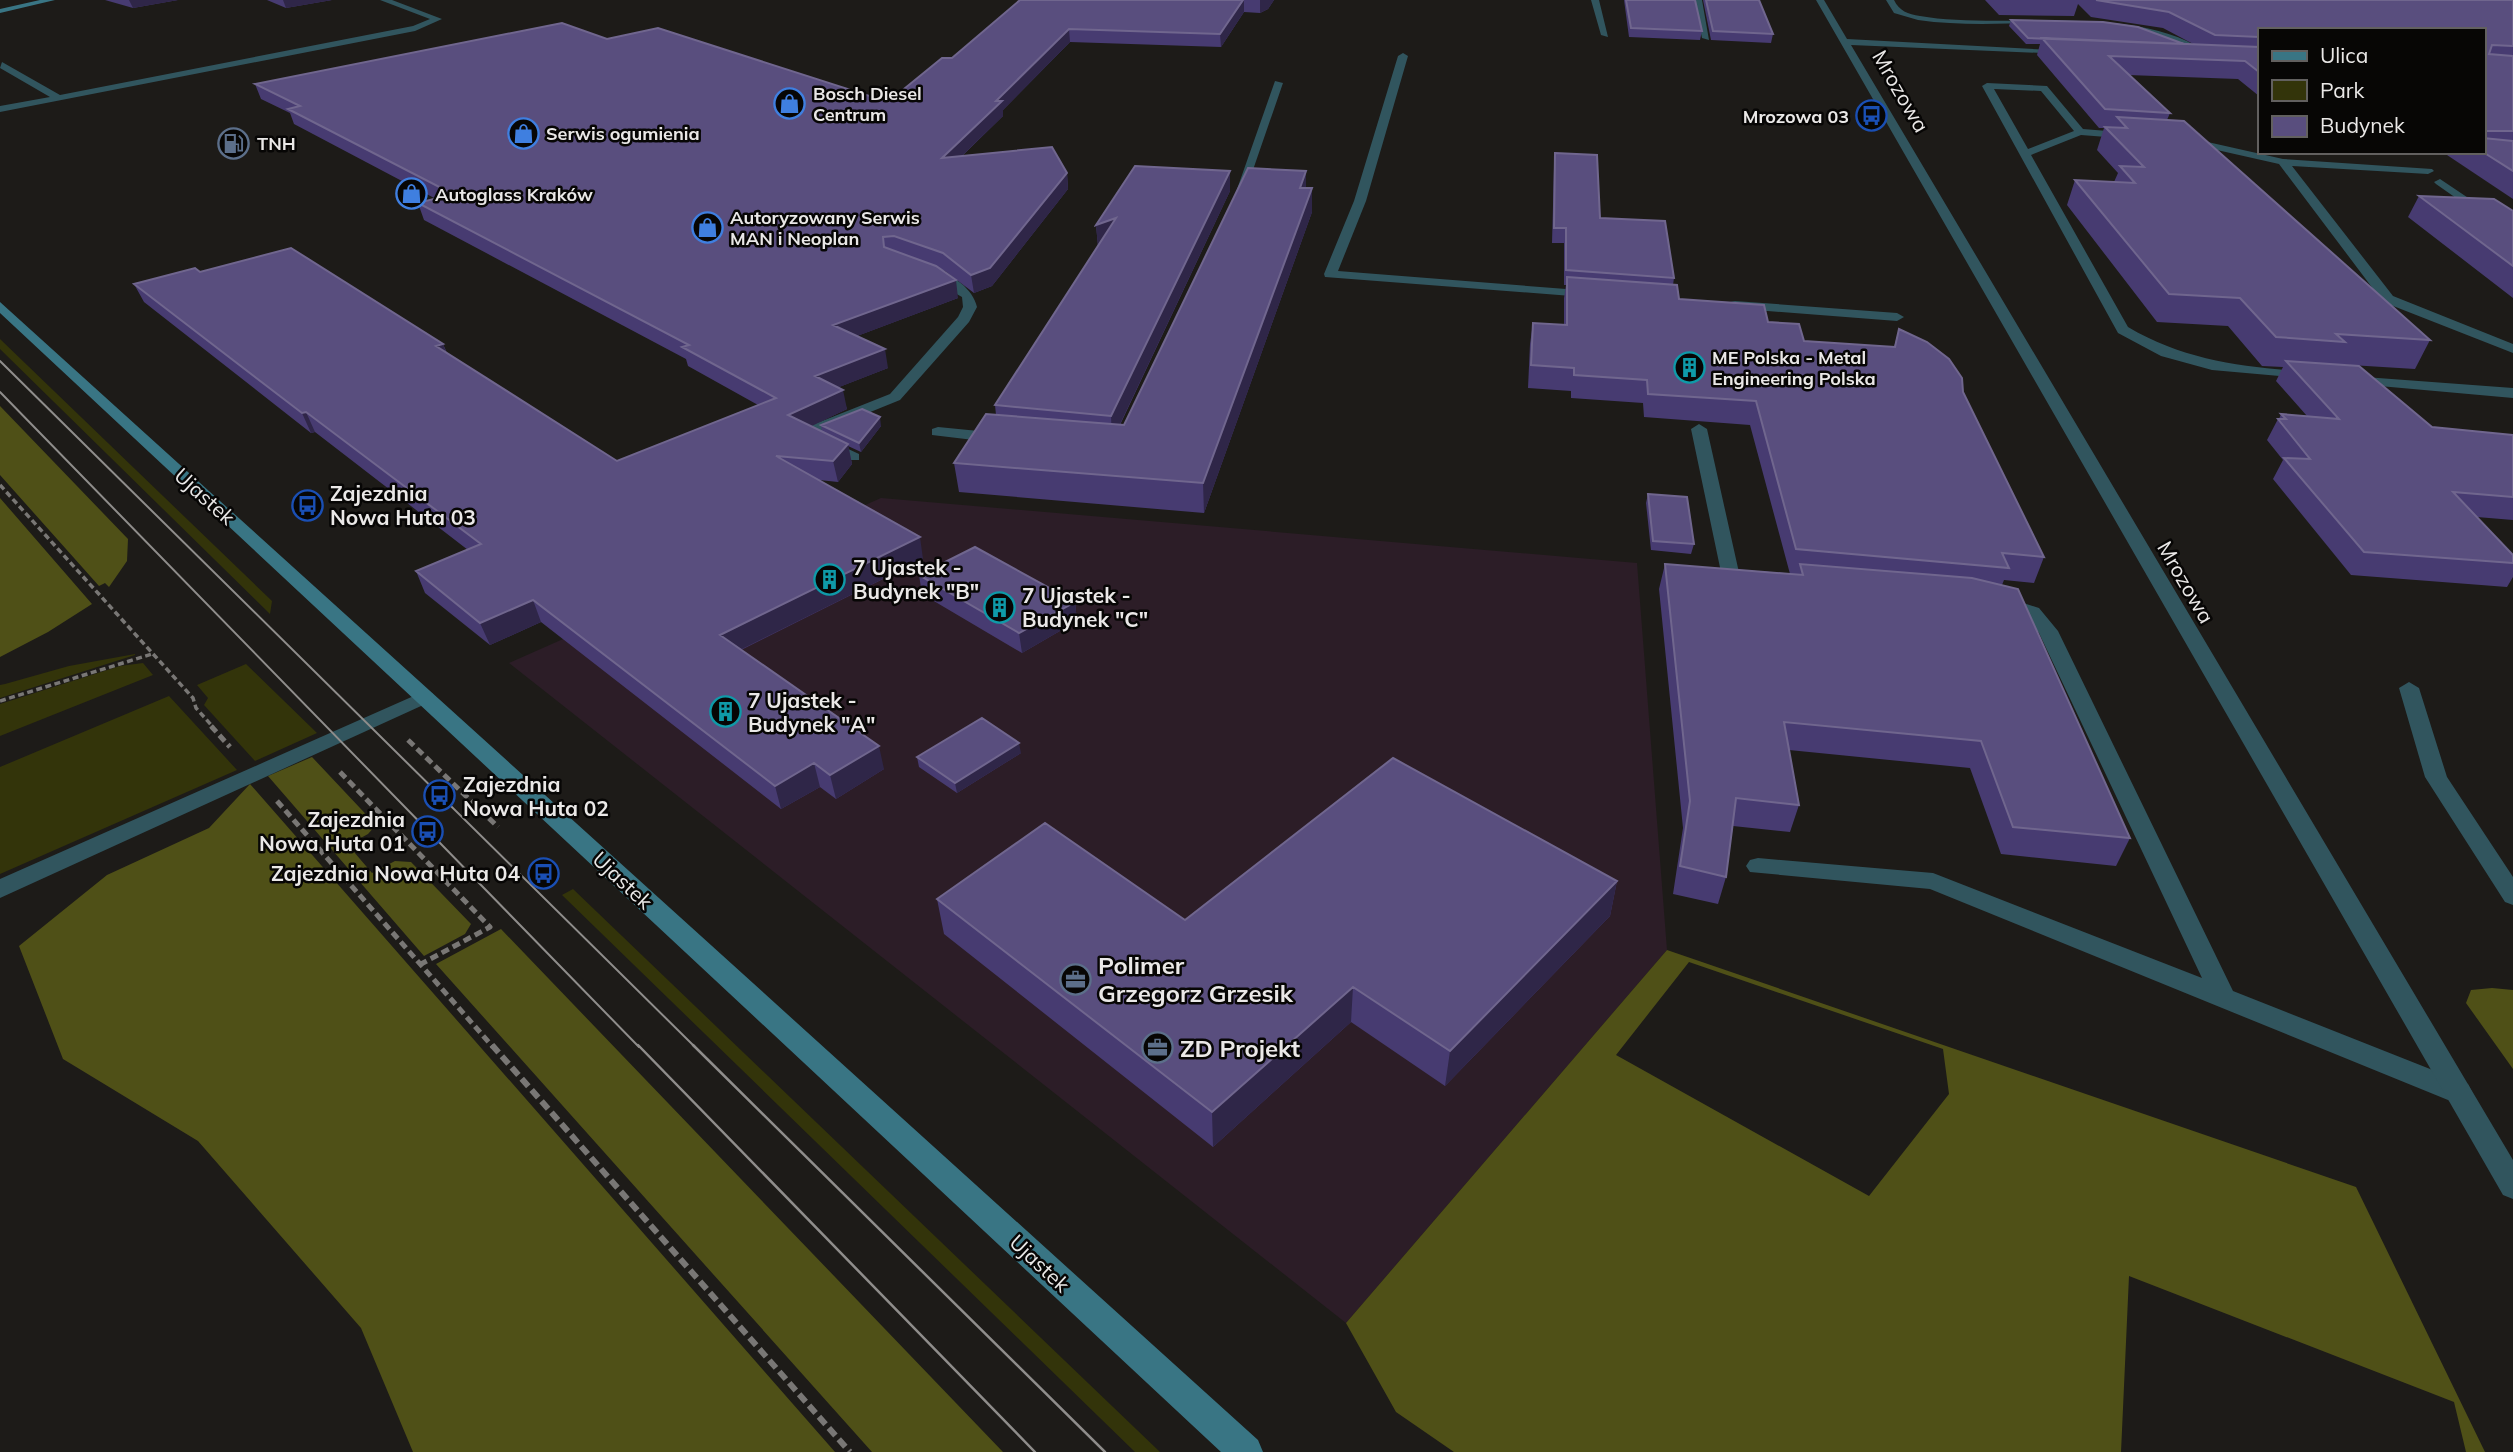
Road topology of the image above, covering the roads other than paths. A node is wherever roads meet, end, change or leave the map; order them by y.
1 (26, 0) edge
2 (51, 0) edge
3 (384, 0) edge
4 (1595, 0) edge
5 (1698, 0) edge
6 (1820, 0) edge
7 (1890, 0) edge
8 (0, 4) edge
9 (2073, 7) dead end
10 (0, 11) edge
11 (2087, 21) junction
12 (1605, 35) dead end
13 (1706, 38) dead end
14 (1846, 43) junction
15 (2073, 51) edge
16 (1402, 56) dead end
17 (2183, 56) edge
18 (2207, 57) junction
19 (2220, 57) edge
20 (2, 65) dead end
21 (1278, 83) dead end
22 (59, 98) junction
23 (0, 109) edge
24 (2080, 132) junction
25 (2143, 136) edge
26 (2168, 138) edge
27 (2025, 154) junction
28 (2283, 162) junction
29 (2428, 171) dead end
30 (2440, 182) dead end
31 (1231, 211) edge
32 (2513, 234) edge
33 (913, 267) edge
34 (1612, 297) edge
35 (1721, 304) edge
36 (0, 306) edge
37 (1897, 317) dead end
38 (2513, 349) edge
39 (2318, 377) edge
40 (2331, 378) edge
41 (2513, 393) edge
42 (1699, 429) edge
43 (938, 432) dead end
44 (1007, 438) edge
45 (853, 457) dead end
46 (1707, 575) edge
47 (1731, 577) junction
48 (1758, 579) edge
49 (1987, 599) edge
50 (2409, 688) dead end
51 (425, 697) junction
52 (1758, 866) dead end
53 (0, 888) edge
54 (2513, 896) edge
55 (2224, 998) junction
56 (2458, 1092) junction
57 (2513, 1186) edge
58 (1246, 1452) edge

1 - 8 street
2 - 10 street
3 - 22 street
4 - 12 street
5 - 13 street
6 - 14 street, Mrozowa
7 - 11 street
9 - 11 street
11 - 18 street
14 - 15 street
14 - 56 street, Mrozowa
16 - 34 street
17 - 18 street
18 - 19 street
20 - 22 street
21 - 31 street
22 - 23 street
24 - 25 street
24 - 27 street
24 - 27 street
26 - 28 street
27 - 39 street
28 - 29 street
28 - 38 street
30 - 32 street
33 - 45 street
35 - 37 street
36 - 51 street, Ujastek
40 - 41 street
42 - 47 street
43 - 44 street
46 - 47 street
47 - 48 street
49 - 55 street
50 - 54 street
51 - 53 street
51 - 58 street, Ujastek
52 - 55 street
55 - 56 street
56 - 57 street, Mrozowa

